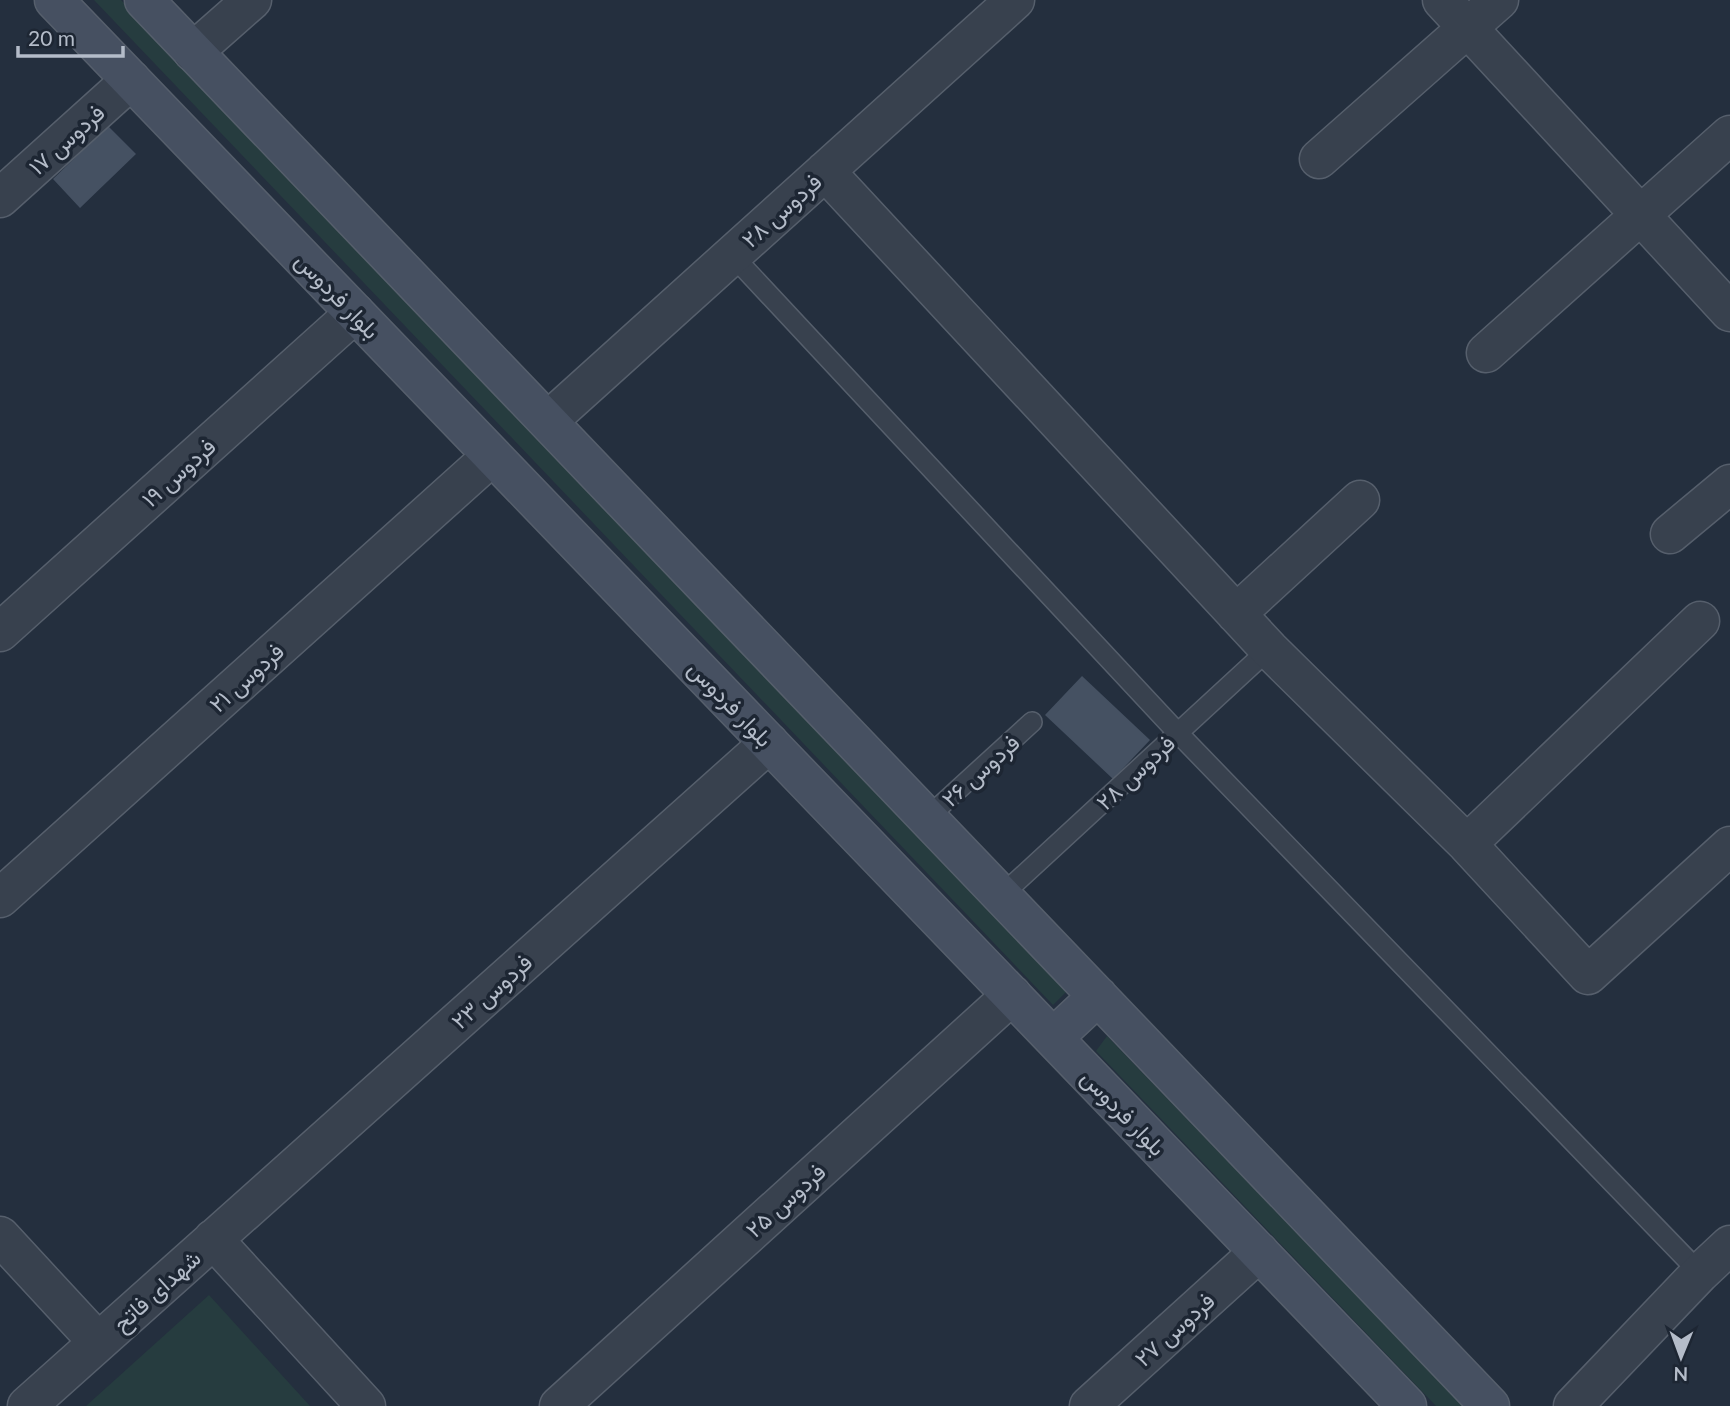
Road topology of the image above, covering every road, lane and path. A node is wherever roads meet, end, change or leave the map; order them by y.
1 (54, 0) edge
2 (144, 0) edge
3 (252, 0) edge
4 (1015, 0) edge
5 (1443, 0) edge
6 (1499, 0) edge
7 (1468, 28) junction
8 (193, 52) junction
9 (131, 80) junction
10 (1730, 135) edge
11 (1319, 159) dead end
12 (825, 172) junction
13 (0, 198) edge
14 (1640, 215) junction
15 (732, 255) junction
16 (1730, 312) edge
17 (355, 313) junction
18 (1486, 353) dead end
19 (548, 421) junction
20 (492, 456) junction
21 (1730, 484) edge
22 (1360, 500) dead end
23 (1670, 534) dead end
24 (1236, 614) junction
25 (1700, 621) dead end
26 (0, 632) edge
27 (1269, 649) junction
28 (1032, 722) dead end
29 (1177, 732) junction
30 (769, 743) junction
31 (928, 817) junction
32 (1467, 844) junction
33 (1730, 846) edge
34 (1002, 895) junction
35 (0, 898) edge
36 (1012, 995) junction
37 (1098, 996) junction
38 (1053, 1038) junction
39 (0, 1236) edge
40 (214, 1239) junction
41 (1730, 1245) edge
42 (1259, 1252) junction
43 (1700, 1273) junction
44 (98, 1342) junction
45 (27, 1406) edge
46 (366, 1406) edge
47 (559, 1406) edge
48 (1089, 1406) edge
49 (1407, 1406) edge
50 (1490, 1406) edge
51 (1573, 1406) edge

1 - 9 main road, بلوار فردوس
2 - 8 main road
3 - 8 street
4 - 12 street, فردوس ۲۸
5 - 7 street
6 - 7 street
7 - 11 street
7 - 14 street
8 - 19 main road
9 - 13 street, فردوس ۱۷
9 - 17 main road, بلوار فردوس
10 - 14 street
12 - 15 street, فردوس ۲۸
12 - 24 street
14 - 16 street
14 - 18 street
15 - 19 street, فردوس ۲۸
15 - 29 lane
17 - 20 main road, بلوار فردوس
17 - 26 street, فردوس ۱۹
19 - 31 main road
20 - 30 main road, بلوار فردوس
20 - 35 street, فردوس ۲۱
21 - 23 street
22 - 24 street
24 - 27 street
25 - 32 street
27 - 29 lane, فردوس ۲۸
27 - 32 street
28 - 31 lane, فردوس ۲۶
29 - 34 lane, فردوس ۲۸
29 - 43 lane
30 - 36 main road, بلوار فردوس
30 - 40 street, فردوس ۲۳
31 - 34 main road
32 - 33 street
34 - 37 main road
36 - 38 main road, بلوار فردوس
36 - 47 street, فردوس ۲۵
37 - 38 main road
37 - 50 main road
38 - 42 main road, بلوار فردوس
39 - 44 street
40 - 44 street, شهدای فاتح
40 - 46 street
41 - 43 street
42 - 48 street, فردوس ۲۷
42 - 49 main road, بلوار فردوس
43 - 51 street
44 - 45 street, شهدای فاتح

